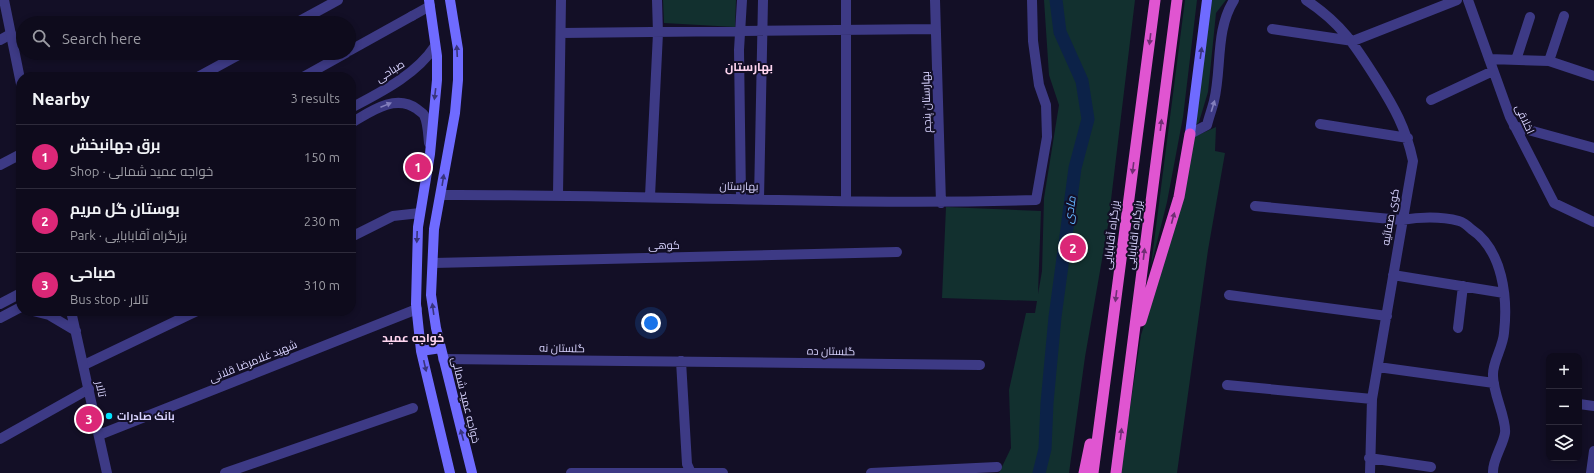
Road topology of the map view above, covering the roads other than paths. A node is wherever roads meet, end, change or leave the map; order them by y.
1 (4, 0) edge
2 (338, 0) edge
3 (450, 0) edge
4 (561, 0) edge
5 (657, 0) edge
6 (742, 0) edge
7 (763, 0) edge
8 (846, 0) edge
9 (935, 0) edge
10 (1032, 0) edge
11 (1155, 0) edge
12 (1177, 0) edge
13 (1207, 0) edge
14 (1234, 0) edge
15 (1306, 0) edge
16 (1457, 0) edge
17 (1468, 0) edge
18 (429, 3) edge
19 (309, 16) edge
20 (1564, 16) dead end
21 (1530, 17) dead end
22 (936, 29) junction
23 (1272, 29) dead end
24 (847, 31) junction
25 (740, 32) junction
26 (763, 32) junction
27 (561, 33) junction
28 (658, 33) junction
29 (11, 34) junction
30 (0, 40) edge
31 (1353, 41) junction
32 (435, 46) junction
33 (356, 47) edge
34 (16, 59) edge
35 (1489, 59) junction
36 (16, 60) edge
37 (229, 60) edge
38 (333, 60) edge
39 (1516, 60) junction
40 (1549, 61) junction
41 (1493, 71) junction
42 (19, 72) edge
43 (207, 72) edge
44 (311, 72) edge
45 (1594, 76) edge
46 (1431, 100) dead end
47 (356, 105) edge
48 (356, 120) edge
49 (1320, 124) dead end
50 (1514, 126) junction
51 (1190, 134) junction
52 (1408, 138) junction
53 (1594, 148) edge
54 (430, 154) junction
55 (16, 157) edge
56 (0, 165) edge
57 (558, 194) junction
58 (441, 195) junction
59 (650, 196) junction
60 (741, 198) junction
61 (759, 199) junction
62 (846, 201) junction
63 (941, 203) junction
64 (1255, 206) dead end
65 (420, 213) junction
66 (1402, 220) junction
67 (1594, 222) edge
68 (356, 234) edge
69 (896, 252) dead end
70 (433, 263) junction
71 (1393, 275) junction
72 (1463, 286) junction
73 (1504, 293) junction
74 (16, 295) edge
75 (1229, 295) dead end
76 (0, 304) edge
77 (16, 309) edge
78 (417, 309) junction
79 (51, 316) edge
80 (72, 316) edge
81 (187, 316) edge
82 (1387, 316) junction
83 (0, 318) edge
84 (1458, 328) dead end
85 (76, 331) junction
86 (441, 348) junction
87 (1132, 348) junction
88 (421, 351) junction
89 (443, 359) junction
90 (681, 361) junction
91 (84, 365) junction
92 (980, 365) dead end
93 (1378, 367) junction
94 (1104, 383) junction
95 (1494, 383) junction
96 (1227, 384) dead end
97 (89, 389) junction
98 (1372, 400) junction
99 (1582, 404) edge
100 (1594, 406) edge
101 (413, 408) dead end
102 (99, 435) junction
103 (0, 439) edge
104 (1594, 450) edge
105 (1370, 458) junction
106 (997, 467) dead end
107 (1431, 467) dead end
108 (107, 473) edge
109 (225, 473) edge
110 (450, 473) edge
111 (472, 473) edge
112 (572, 473) edge
113 (691, 473) edge
114 (723, 473) edge
115 (872, 473) edge
116 (1084, 473) edge
117 (1093, 473) edge
118 (1116, 473) edge
119 (1370, 473) edge
120 (1493, 473) edge
121 (1590, 473) edge

1 - 29 street
2 - 19 street
58 -> 3 main road, خواجه عمید شمالی
4 - 27 street
5 - 28 street
6 - 25 street
7 - 26 street
8 - 24 street
9 - 22 street, بهارستان پنجم
10 - 63 street, بهارستان
11 -> 94 highway, بزرگراه آقابابایی
87 -> 12 highway, بزرگراه اقابابایی
51 -> 13 main road
51 -> 14 street
15 - 31 street, کوی صفائیه
16 - 31 street
17 - 35 street, اخلاقی
18 - 32 main road
18 - 33 street
20 - 40 street
21 - 39 street
22 - 24 street
22 - 63 street, بهارستان پنجم
23 - 31 street
24 - 26 street
24 - 62 street
25 - 26 street
25 - 28 street
25 - 60 street
26 - 61 street
27 - 28 street
27 - 57 street
28 - 59 street
29 - 30 street
29 - 34 street
31 - 52 street, کوی صفائیه
32 - 47 street, صباحی
32 -> 54 main road
35 - 39 street
35 - 41 street, اخلاقی
36 - 42 street
37 - 43 street
38 - 44 street
39 - 40 street
40 - 45 street
41 - 46 street
41 - 50 street, اخلاقی
48 -> 54 street
49 - 52 street
50 - 53 street
50 - 67 street, اخلاقی
87 -> 51 highway
52 - 66 street, کوی صفائیه
54 - 65 main road
55 - 56 street
57 - 58 street, بهارستان
57 - 59 street, بهارستان
58 - 70 main road, خواجه عمید شمالی
59 - 60 street, بهارستان
60 - 61 street, بهارستان
61 - 62 street, بهارستان
62 - 63 street, بهارستان
64 - 66 street
65 - 68 street
65 -> 78 main road
66 - 71 street, کوی صفائیه
66 - 73 street
69 - 70 street, کوهی
86 -> 70 main road, خواجه عمید شمالی
71 - 72 street
71 - 82 street, کوی صفائیه
72 - 73 street
72 - 84 street
73 - 95 street
74 - 76 street
75 - 82 street
77 - 83 street
78 - 88 main road
78 - 102 street, شهید غلامرضا قلانی
79 - 85 street
80 - 85 street, تالار
81 - 91 street
82 - 93 street, کوی صفائیه
85 - 91 street, تالار
86 - 88 main road
86 - 89 main road, خواجه عمید شمالی
118 -> 87 highway, بزرگراه اقابابایی
88 -> 110 main road
89 - 90 street, گلستان نه
111 -> 89 main road, خواجه عمید شمالی
90 - 92 street, گلستان ده
90 - 113 street
91 - 97 street, تالار
93 - 95 street
93 - 98 street, کوی صفائیه
94 - 116 highway
94 - 117 highway, بزرگراه آقابابایی
95 - 120 street
96 - 98 street
97 - 102 street, تالار
97 - 103 street
98 - 105 street, کوی صفائیه
99 - 100 street
101 - 109 street
102 - 108 street, تالار
104 - 121 street
105 - 107 street
105 - 119 street, کوی صفائیه
106 - 115 street
112 - 113 street
113 - 114 street

